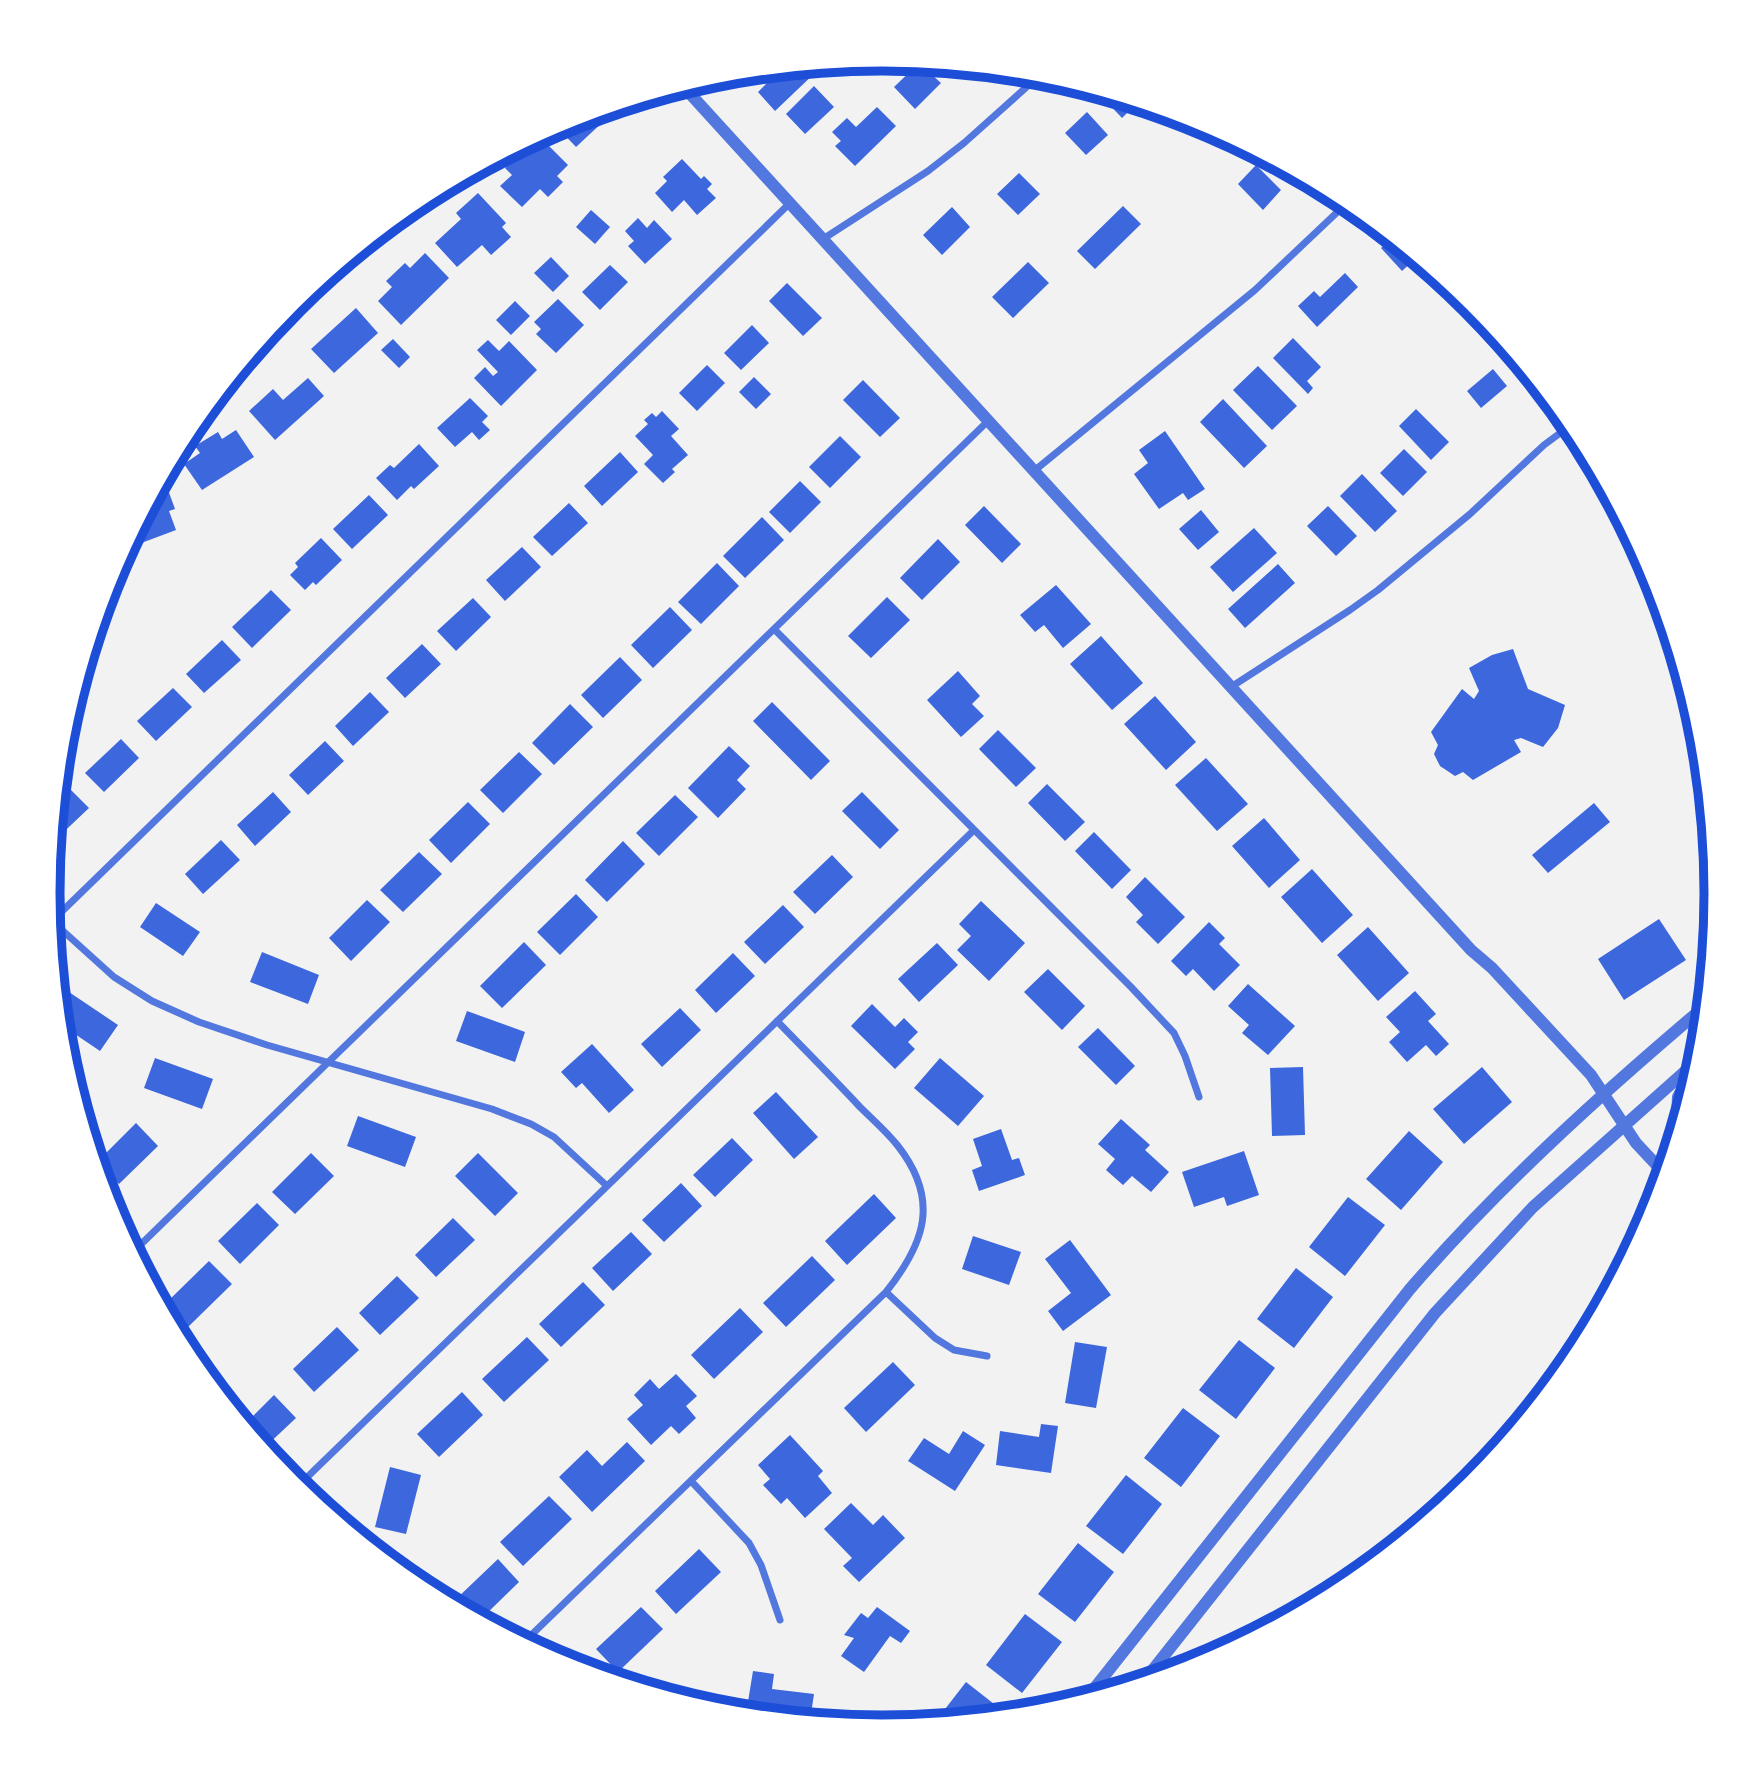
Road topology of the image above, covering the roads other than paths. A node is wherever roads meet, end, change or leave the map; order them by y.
1 (1029, 85) edge
2 (691, 95) edge
3 (790, 203) junction
4 (1339, 211) edge
5 (823, 239) junction
6 (988, 421) junction
7 (1562, 432) edge
8 (1034, 471) junction
9 (774, 629) junction
10 (1230, 688) junction
11 (974, 831) junction
12 (60, 913) edge
13 (61, 930) edge
14 (1694, 1016) edge
15 (778, 1021) junction
16 (327, 1062) junction
17 (1683, 1073) edge
18 (1604, 1095) junction
19 (1199, 1097) dead end
20 (1624, 1125) junction
21 (1657, 1166) edge
22 (607, 1186) junction
23 (139, 1246) edge
24 (886, 1292) junction
25 (987, 1356) dead end
26 (305, 1480) edge
27 (692, 1482) junction
28 (780, 1620) dead end
29 (530, 1636) edge
30 (1153, 1669) edge
31 (1096, 1686) edge

1 - 5 street
2 - 3 street
3 - 5 street
3 - 12 street
4 - 8 street
5 - 6 street
6 - 8 street
6 - 9 street
7 - 10 street
8 - 10 street
9 - 11 street
9 - 16 street
10 - 18 street
11 - 15 street
11 - 19 street
13 - 16 street
14 - 18 street
15 - 22 street
15 - 24 street
16 - 22 street
16 - 23 street
17 - 20 street
18 - 20 street
18 - 31 street
20 - 21 street
20 - 30 street
22 - 26 street
24 - 25 street
24 - 27 street
27 - 28 street
27 - 29 street

